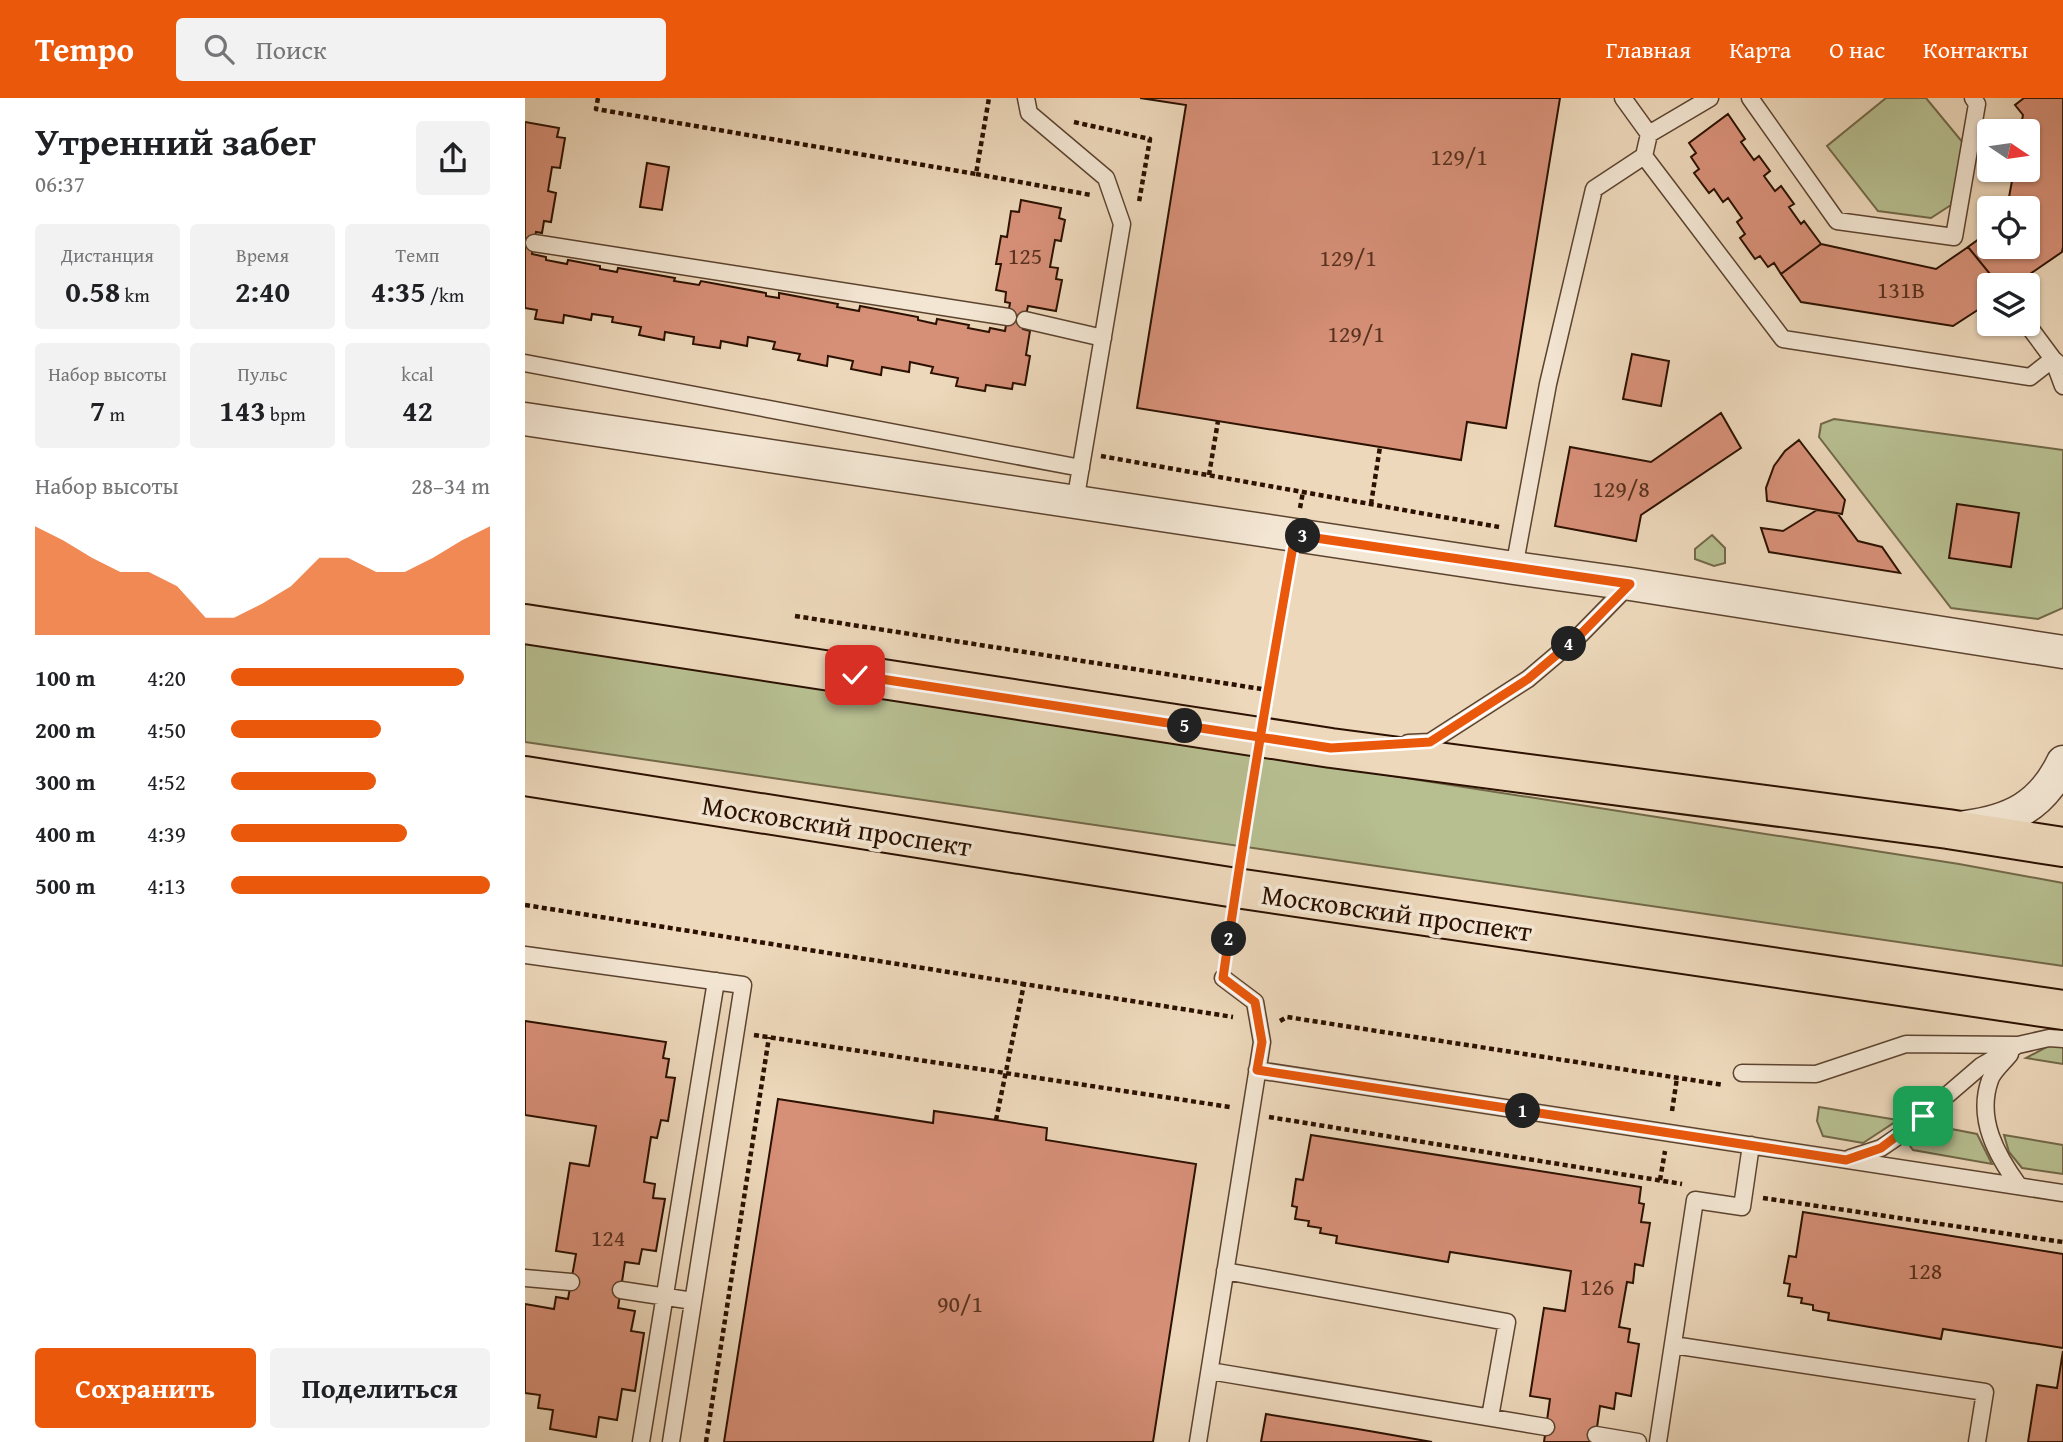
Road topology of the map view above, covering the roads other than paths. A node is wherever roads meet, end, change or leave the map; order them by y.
1 (1026, 98) edge
2 (1623, 98) edge
3 (1710, 98) edge
4 (1750, 98) edge
5 (1973, 98) edge
6 (1649, 134) junction
7 (1644, 156) junction
8 (1954, 237) junction
9 (534, 243) dead end
10 (1968, 247) dead end
11 (1008, 317) dead end
12 (1025, 320) dead end
13 (2036, 336) edge
14 (1103, 338) junction
15 (525, 363) edge
16 (2058, 364) edge
17 (2063, 386) edge
18 (525, 419) edge
19 (1083, 460) junction
20 (1075, 502) junction
21 (1514, 568) junction
22 (1630, 584) junction
23 (525, 624) edge
24 (2063, 652) edge
25 (1331, 748) junction
26 (2063, 762) edge
27 (525, 776) edge
28 (1948, 830) junction
29 (2063, 847) edge
30 (525, 955) edge
31 (1223, 978) road end
32 (716, 981) junction
33 (2063, 1010) edge
34 (2063, 1040) edge
35 (2018, 1045) junction
36 (1257, 1070) junction
37 (1742, 1073) dead end
38 (1751, 1145) junction
39 (1846, 1160) junction
40 (2019, 1186) junction
41 (2063, 1193) edge
42 (1225, 1271) junction
43 (525, 1278) edge
44 (571, 1282) dead end
45 (621, 1290) dead end
46 (664, 1297) junction
47 (694, 1301) junction
48 (1673, 1345) junction
49 (1210, 1371) junction
50 (1490, 1417) junction
51 (1546, 1427) dead end
52 (1596, 1435) dead end
53 (641, 1442) edge
54 (671, 1442) edge
55 (1198, 1442) edge
56 (1639, 1442) edge
57 (1658, 1442) edge
58 (1977, 1442) edge

1 - 14 lane
2 - 6 lane
3 - 6 lane
4 - 8 lane
5 - 8 lane
6 - 7 lane
7 - 16 lane
7 - 21 lane
8 - 10 lane
9 - 11 lane
12 - 14 lane
13 - 16 lane
14 - 19 lane
15 - 19 lane
16 - 17 lane
18 - 20 street
19 - 20 lane
20 - 21 street
21 - 22 street
22 - 24 street
22 - 25 lane
23 - 25 main road
25 - 28 main road
26 - 28 street
27 - 33 main road, Московский проспект
28 - 29 main road
30 - 32 lane
31 - 36 lane
32 - 46 lane
32 - 47 lane
34 - 35 lane
35 - 37 lane
35 - 39 lane
35 - 40 lane
36 - 38 lane
36 - 42 lane
38 - 39 lane
38 - 48 lane
39 - 40 lane
40 - 41 lane
42 - 49 lane
42 - 50 lane
43 - 44 lane
45 - 46 lane
46 - 47 lane
46 - 53 lane
47 - 54 lane
48 - 57 lane
48 - 58 lane
49 - 50 lane
49 - 55 lane
50 - 51 lane
52 - 56 lane

